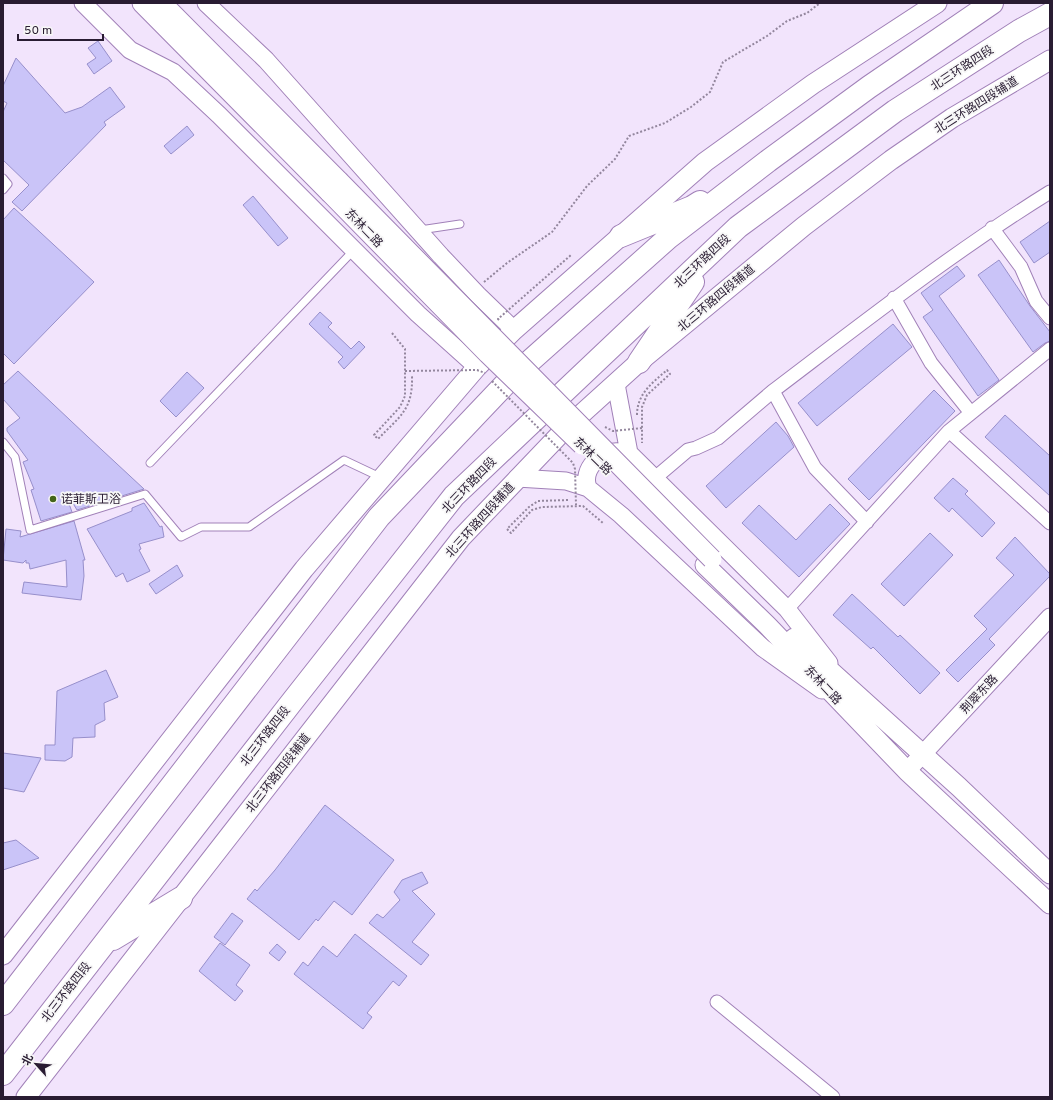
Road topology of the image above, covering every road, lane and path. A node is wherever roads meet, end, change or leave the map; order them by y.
1 (83, 3) edge
2 (142, 3) edge
3 (162, 3) edge
4 (206, 3) edge
5 (820, 3) edge
6 (937, 3) edge
7 (992, 3) edge
8 (1050, 14) edge
9 (1050, 60) edge
10 (768, 161) junction
11 (3, 178) edge
12 (335, 187) junction
13 (3, 190) edge
14 (1050, 192) edge
15 (460, 224) dead end
16 (992, 228) junction
17 (419, 230) junction
18 (621, 236) junction
19 (715, 249) junction
20 (354, 250) junction
21 (571, 255) dead end
22 (482, 284) dead end
23 (894, 298) junction
24 (1050, 318) edge
25 (508, 327) junction
26 (392, 333) dead end
27 (1050, 349) edge
28 (639, 362) junction
29 (477, 367) junction
30 (405, 371) junction
31 (412, 376) dead end
32 (616, 384) junction
33 (773, 391) junction
34 (971, 413) junction
35 (637, 420) dead end
36 (603, 426) dead end
37 (642, 428) junction
38 (949, 431) junction
39 (3, 442) edge
40 (637, 451) junction
41 (150, 463) dead end
42 (382, 478) junction
43 (517, 478) junction
44 (655, 478) junction
45 (588, 488) junction
46 (568, 500) dead end
47 (576, 506) junction
48 (867, 522) junction
49 (604, 523) dead end
50 (1050, 523) edge
51 (708, 562) junction
52 (788, 609) junction
53 (1050, 617) edge
54 (847, 685) junction
55 (840, 702) junction
56 (922, 754) junction
57 (907, 771) junction
58 (1050, 874) edge
59 (180, 898) junction
60 (1050, 904) edge
61 (67, 921) junction
62 (102, 946) junction
63 (3, 955) edge
64 (3, 991) edge
65 (717, 1002) dead end
66 (3, 1004) edge
67 (3, 1074) edge
68 (26, 1097) edge
69 (833, 1097) edge

1 - 20 street
2 - 12 main road, 东林二路
3 - 12 main road, 东林二路
4 - 17 street
5 - 22 path
6 - 18 main road
7 - 10 highway
8 - 19 highway, 北三环路四段
9 - 28 main road, 北三环路四段辅道
10 - 18 highway
10 - 61 highway
11 - 13 lane
12 - 51 main road, 东林二路, bridge
14 - 16 street
15 - 17 lane
16 - 23 street
16 - 24 street
17 - 25 street
18 - 25 main road
19 - 28 highway
19 - 62 highway, 北三环路四段
20 - 29 street
20 - 41 lane
21 - 25 path, bridge
23 - 33 street
23 - 34 street
25 - 29 main road
26 - 30 path
27 - 34 street
28 - 32 main road, 北三环路四段辅道
29 - 42 main road
30 - 31 path
30 - 47 path, bridge
32 - 40 street
32 - 43 main road, 北三环路四段辅道
33 - 44 street
33 - 48 street
34 - 38 street
35 - 37 path
36 - 37 path, bridge
37 - 40 path
38 - 48 street
38 - 50 street
39 - 42 lane
40 - 44 street
40 - 45 street
42 - 63 main road
43 - 45 street
43 - 59 main road, 北三环路四段辅道
44 - 52 street
45 - 55 street
46 - 47 path
47 - 49 path
48 - 52 street
51 - 54 main road, 东林二路
51 - 55 main road, 东林二路
52 - 54 street
53 - 56 street, 荆翠东路
54 - 56 main road, 东林二路
55 - 57 main road, 东林二路
56 - 57 street, 荆翠东路
56 - 58 main road, 东林二路
57 - 60 main road, 东林二路
59 - 62 highway
59 - 68 main road, 北三环路四段辅道
61 - 64 highway
61 - 66 highway
62 - 67 highway, 北三环路四段
65 - 69 street

